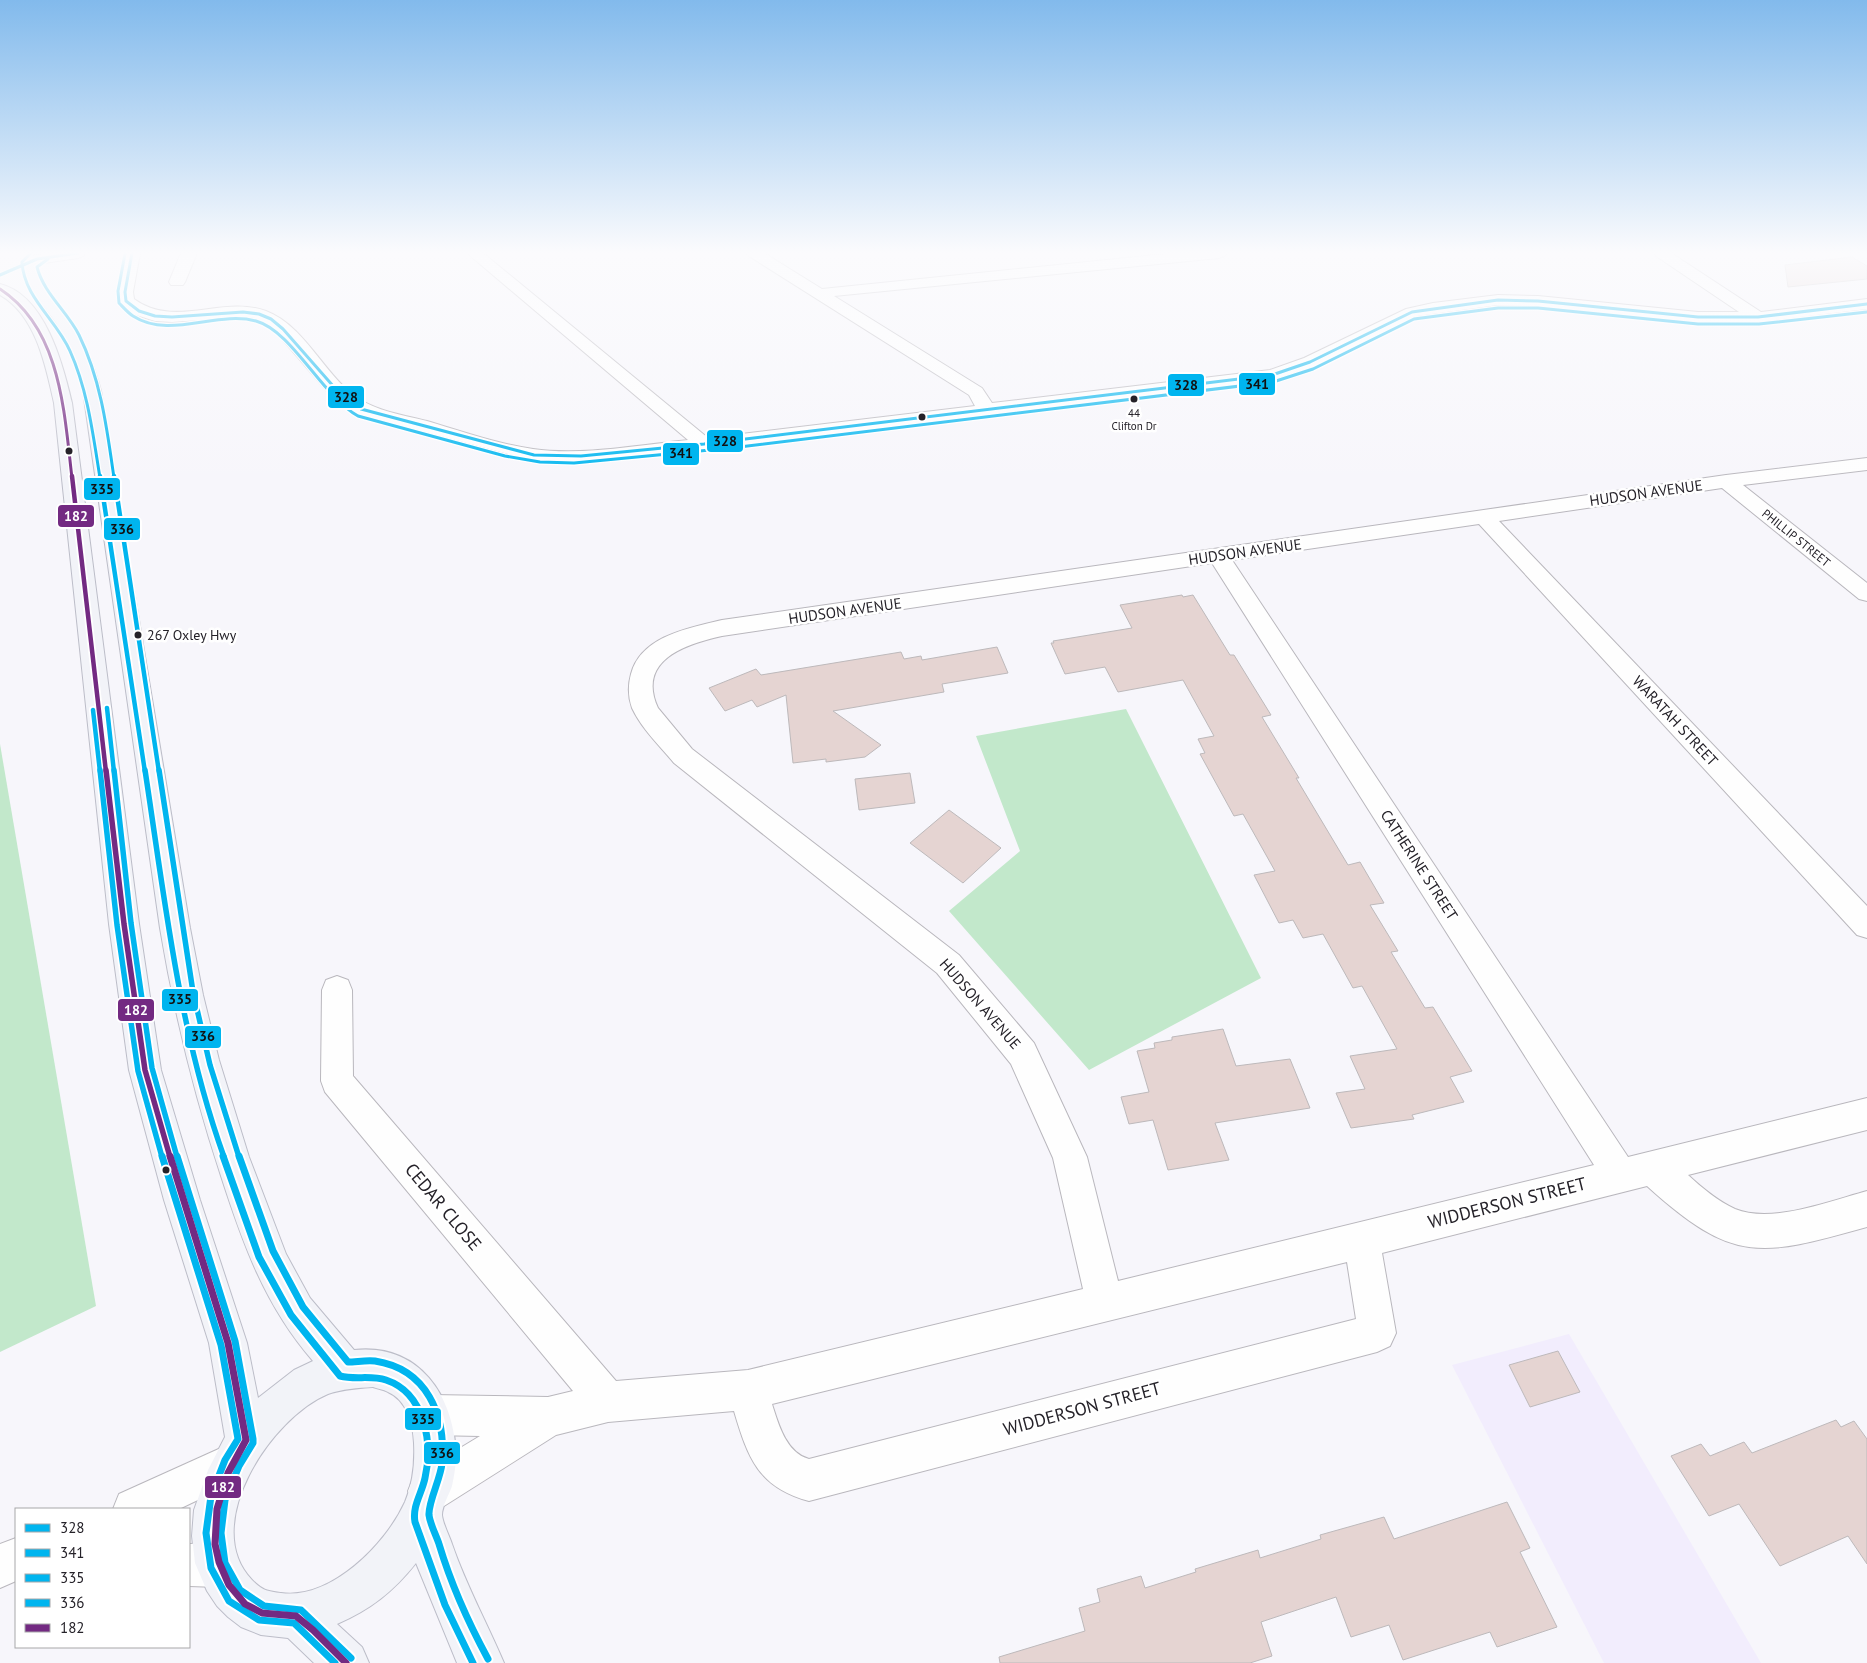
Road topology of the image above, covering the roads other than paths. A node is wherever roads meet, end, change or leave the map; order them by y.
1 (38, 331) edge
2 (69, 331) edge
3 (285, 331) edge
4 (569, 331) edge
5 (878, 331) edge
6 (1374, 331) edge
7 (986, 409) junction
8 (704, 444) junction
9 (1867, 464) edge
10 (1726, 481) junction
11 (1484, 517) junction
12 (1218, 556) junction
13 (1867, 594) edge
14 (1867, 926) edge
15 (337, 990) dead end
16 (1867, 1114) edge
17 (1636, 1171) junction
18 (1867, 1209) edge
19 (1362, 1240) junction
20 (1105, 1302) junction
21 (346, 1370) junction
22 (748, 1390) junction
23 (608, 1402) junction
24 (430, 1416) junction
25 (548, 1417) junction
26 (239, 1452) junction
27 (425, 1503) junction
28 (136, 1508) edge
29 (15, 1560) edge
30 (203, 1565) edge
31 (0, 1567) edge
32 (15, 1567) edge
33 (296, 1616) junction
34 (346, 1663) edge
35 (481, 1663) edge

1 - 26 main road
2 - 21 main road
3 - 8 street
4 - 8 street
5 - 7 street
6 - 7 street
7 - 8 street
9 - 10 street, HUDSON AVENUE
10 - 11 street, HUDSON AVENUE
10 - 13 street, PHILLIP STREET
11 - 12 street, HUDSON AVENUE
11 - 14 street, WARATAH STREET
12 - 17 street, CATHERINE STREET
12 - 20 street, HUDSON AVENUE
15 - 23 street, CEDAR CLOSE
16 - 17 street, WIDDERSON STREET
17 - 18 street
17 - 19 street, WIDDERSON STREET
19 - 20 street, WIDDERSON STREET
19 - 22 street, WIDDERSON STREET
20 - 22 street, WIDDERSON STREET
21 - 24 main road
21 - 26 main road
22 - 23 street, WIDDERSON STREET
23 - 25 street, WIDDERSON STREET
24 - 25 street, WIDDERSON STREET
24 - 27 main road
25 - 27 street, WIDDERSON STREET
26 - 28 street
26 - 30 main road
27 - 33 main road
27 - 35 main road
29 - 31 street
30 - 33 main road
31 - 32 street
33 - 34 main road

